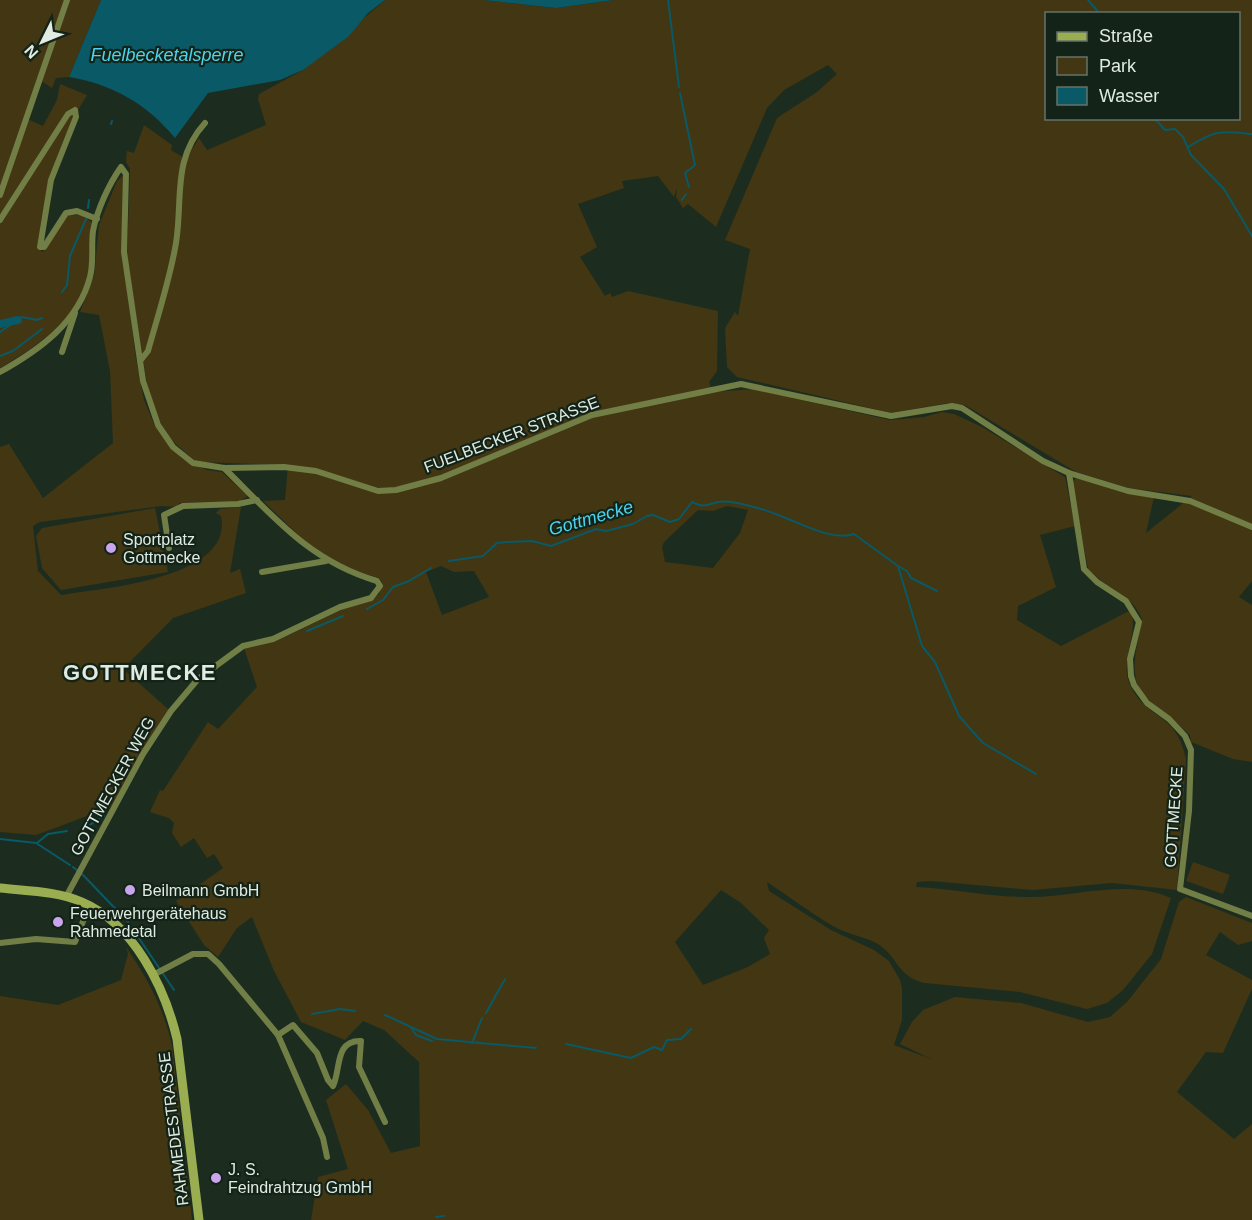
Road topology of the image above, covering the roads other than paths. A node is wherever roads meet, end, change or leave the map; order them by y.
1 (67, 0) edge
2 (205, 123) dead end
3 (0, 195) edge
4 (97, 219) junction
5 (0, 220) edge
6 (75, 313) junction
7 (62, 352) dead end
8 (140, 361) junction
9 (0, 372) edge
10 (224, 468) junction
11 (1069, 474) junction
12 (257, 500) junction
13 (1252, 527) edge
14 (169, 548) dead end
15 (326, 561) junction
16 (262, 572) dead end
17 (0, 888) edge
18 (66, 897) junction
19 (89, 906) junction
20 (1252, 916) edge
21 (0, 943) edge
22 (156, 973) junction
23 (278, 1035) junction
24 (385, 1122) dead end
25 (327, 1157) dead end
26 (199, 1220) edge

1 - 3 street
2 - 8 street
4 - 5 street
4 - 6 street, FUELBECKER STRASSE
4 - 8 street, FUELBECKER STRASSE
6 - 7 street
6 - 9 street, FUELBECKER STRASSE
8 - 10 street, FUELBECKER STRASSE
10 - 11 street, FUELBECKER STRASSE
10 - 12 street, GOTTMECKER WEG
11 - 13 street, FUELBECKER STRASSE
11 - 20 street, GOTTMECKE
12 - 14 street
12 - 15 street, GOTTMECKER WEG
15 - 16 street
15 - 18 street, GOTTMECKER WEG
17 - 18 main road, RAHMEDESTRASSE
18 - 19 main road, RAHMEDESTRASSE
19 - 21 street
19 - 22 main road, RAHMEDESTRASSE
22 - 23 street
22 - 26 main road, RAHMEDESTRASSE
23 - 24 street
23 - 25 street

